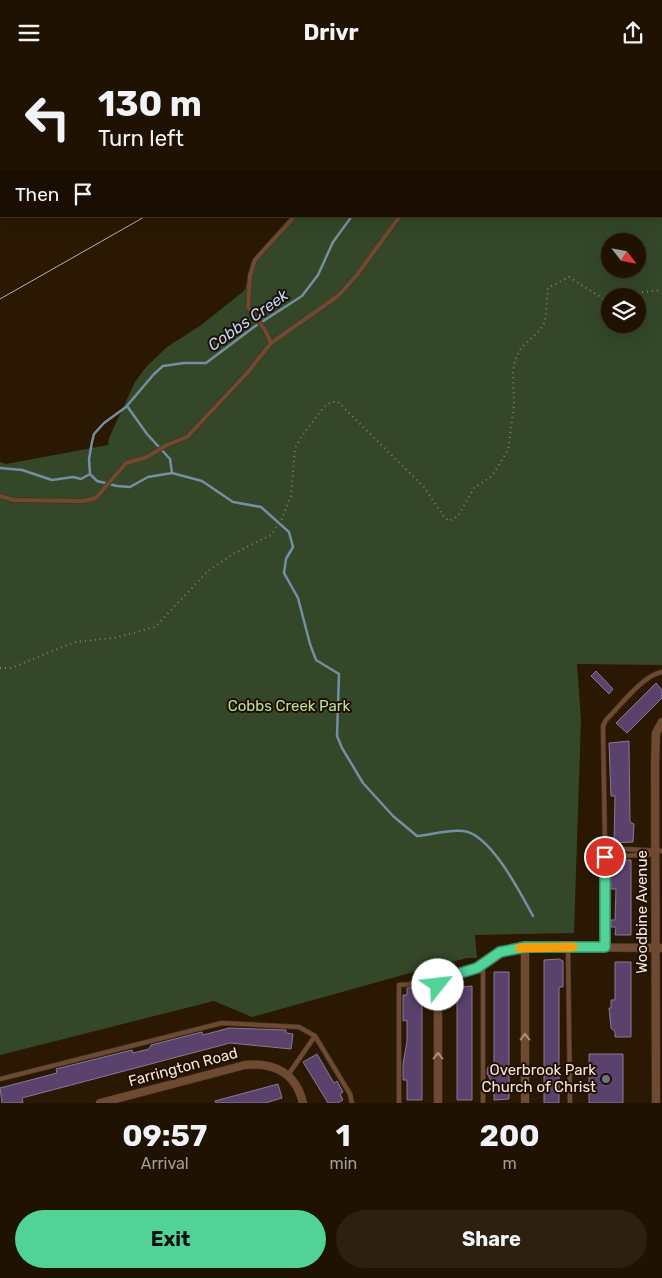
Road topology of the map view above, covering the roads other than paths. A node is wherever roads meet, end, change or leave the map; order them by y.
1 (293, 217) edge
2 (399, 217) edge
3 (271, 343) junction
4 (0, 496) edge
5 (662, 672) edge
6 (662, 722) edge
7 (658, 763) edge
8 (659, 804) edge
9 (658, 852) edge
10 (525, 947) junction
11 (568, 947) junction
12 (605, 947) junction
13 (659, 948) edge
14 (483, 964) junction
15 (440, 982) junction
16 (659, 1005) edge
17 (315, 1036) junction
18 (659, 1054) edge
19 (288, 1075) junction
20 (0, 1079) edge
21 (100, 1103) edge
22 (303, 1103) edge
23 (352, 1103) edge
24 (399, 1103) edge
25 (438, 1103) edge
26 (482, 1103) edge
27 (525, 1103) edge
28 (570, 1103) edge
29 (656, 1103) edge

1 - 3 lane
2 - 3 lane
3 - 4 lane
5 - 9 lane
6 - 7 street, Woodbine Avenue
7 - 8 street, Woodbine Avenue
8 - 9 street, Woodbine Avenue
9 - 12 lane
9 - 13 street, Woodbine Avenue
10 - 11 street
10 - 14 street
27 -> 10 street
11 - 12 street
11 - 28 lane
12 - 13 street
13 - 16 street, Woodbine Avenue
14 - 15 street
14 - 26 lane
15 - 24 lane
25 -> 15 street
16 - 18 street, Woodbine Avenue
17 - 19 lane
17 - 20 lane
17 - 23 lane
18 - 29 street, Woodbine Avenue
19 - 21 street, Farrington Road
19 - 22 street

